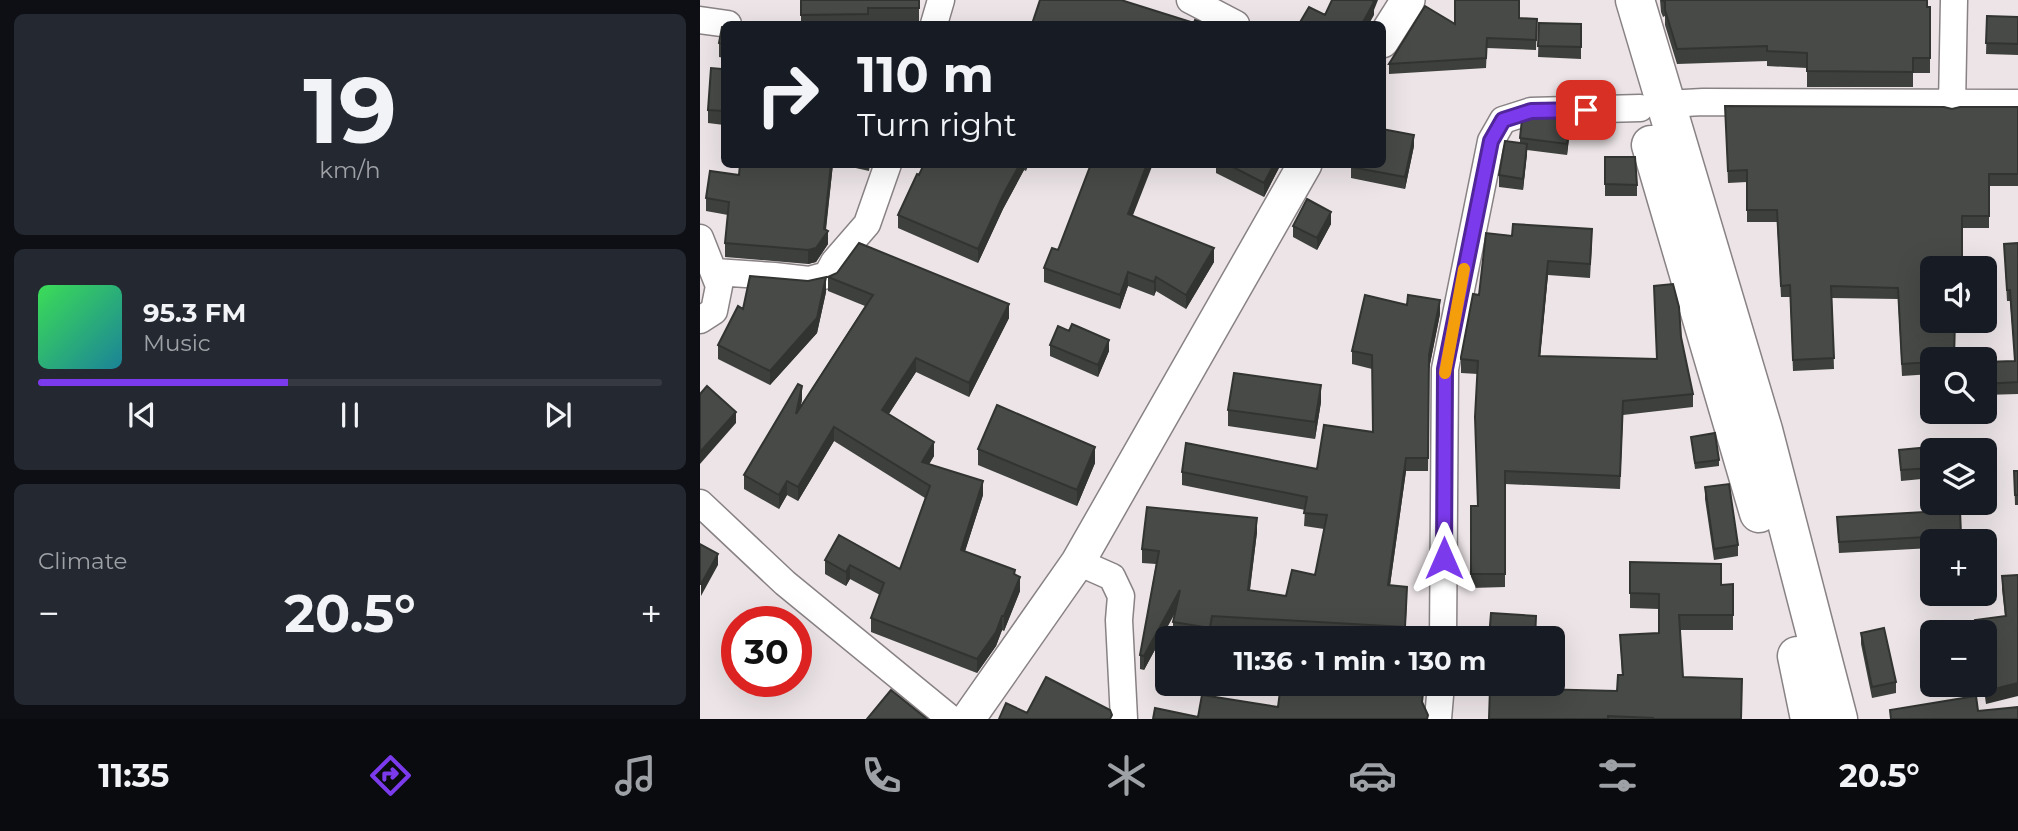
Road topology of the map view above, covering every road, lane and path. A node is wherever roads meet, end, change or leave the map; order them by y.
1 (941, 0) edge
2 (1190, 0) edge
3 (1408, 0) edge
4 (1616, 0) edge
5 (1635, 0) edge
6 (1954, 0) edge
7 (700, 20) edge
8 (935, 21) edge
9 (1230, 21) edge
10 (721, 23) edge
11 (1386, 35) edge
12 (2018, 103) edge
13 (1952, 104) junction
14 (1653, 106) junction
15 (887, 168) edge
16 (1303, 168) edge
17 (700, 237) edge
18 (715, 272) junction
19 (700, 320) edge
20 (700, 503) edge
21 (1078, 562) junction
22 (1443, 626) edge
23 (1440, 696) edge
24 (951, 719) edge
25 (968, 719) edge
26 (1125, 719) edge
27 (1438, 719) edge
28 (1810, 719) edge
29 (1838, 719) edge

1 - 8 street
2 - 9 street
3 - 11 street
4 - 14 main road
5 - 14 main road
6 - 13 street
7 - 10 street
12 - 13 street
13 - 14 street
14 - 22 street
14 - 28 main road
14 - 29 main road
15 - 18 street
16 - 21 street
17 - 18 street
18 - 19 street
20 - 24 street
21 - 25 street
21 - 26 street
23 - 27 street

